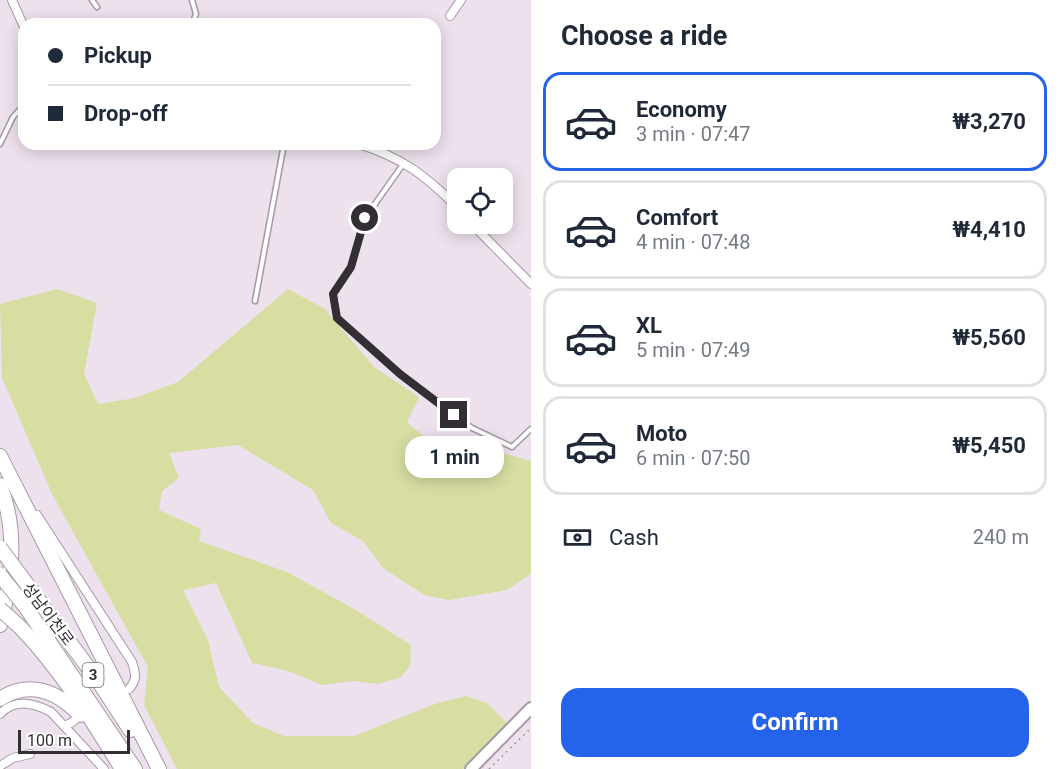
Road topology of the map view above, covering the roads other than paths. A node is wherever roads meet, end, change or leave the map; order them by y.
1 (12, 0) edge
2 (92, 0) edge
3 (192, 0) edge
4 (461, 0) edge
5 (97, 7) dead end
6 (450, 16) dead end
7 (20, 18) edge
8 (194, 18) edge
9 (18, 112) edge
10 (0, 144) edge
11 (283, 150) edge
12 (373, 150) edge
13 (404, 162) junction
14 (447, 198) edge
15 (482, 234) edge
16 (531, 284) edge
17 (255, 301) dead end
18 (531, 429) edge
19 (1, 457) edge
20 (2, 491) edge
21 (0, 548) edge
22 (0, 574) edge
23 (0, 609) edge
24 (0, 625) edge
25 (129, 689) dead end
26 (0, 699) edge
27 (531, 708) edge
28 (0, 714) edge
29 (74, 721) dead end
30 (65, 726) junction
31 (103, 738) junction
32 (30, 754) dead end
33 (0, 766) edge
34 (104, 769) edge
35 (122, 769) edge
36 (135, 769) edge
37 (157, 769) edge
38 (471, 769) edge

1 - 7 street
2 - 5 lane
3 - 8 lane
4 - 6 street
9 - 10 lane
11 - 17 lane
12 - 13 street
13 - 14 street
13 - 18 lane
15 - 16 street
19 - 25 street
19 - 37 highway
20 - 24 highway
21 - 37 highway, 성남이천로 / 3, bridge
22 - 36 highway, 성남이천로 / 3, bridge
23 - 31 highway, bridge
26 - 31 highway
27 - 38 street
28 - 30 street
29 - 30 street
30 - 34 street
31 - 35 highway
32 - 33 street

